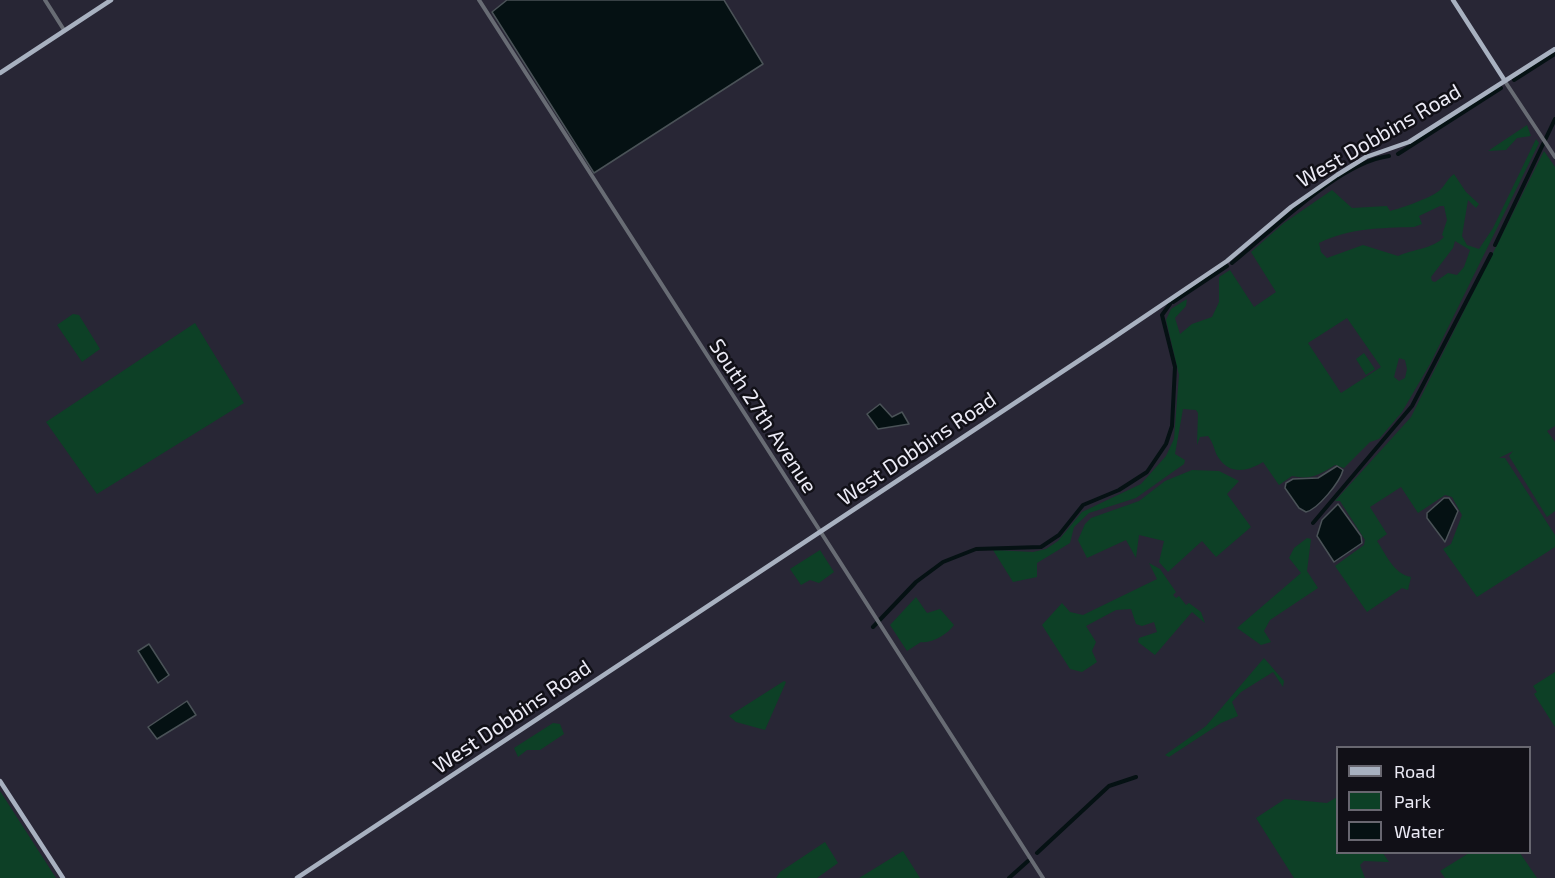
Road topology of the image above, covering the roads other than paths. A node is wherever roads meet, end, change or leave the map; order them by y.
1 (45, 0) edge
2 (111, 0) edge
3 (478, 0) edge
4 (1453, 0) edge
5 (64, 30) junction
6 (1555, 49) edge
7 (0, 73) edge
8 (1507, 83) junction
9 (1555, 157) edge
10 (820, 533) junction
11 (0, 781) edge
12 (63, 878) edge
13 (297, 878) edge
14 (1043, 878) edge

1 - 5 street
2 - 5 main road
3 - 10 street, South 27th Avenue
4 - 8 main road
5 - 7 main road
6 - 8 main road, West Dobbins Road
8 - 9 street
8 - 10 main road, West Dobbins Road
10 - 13 main road, West Dobbins Road
10 - 14 street, South 27th Avenue
11 - 12 main road

